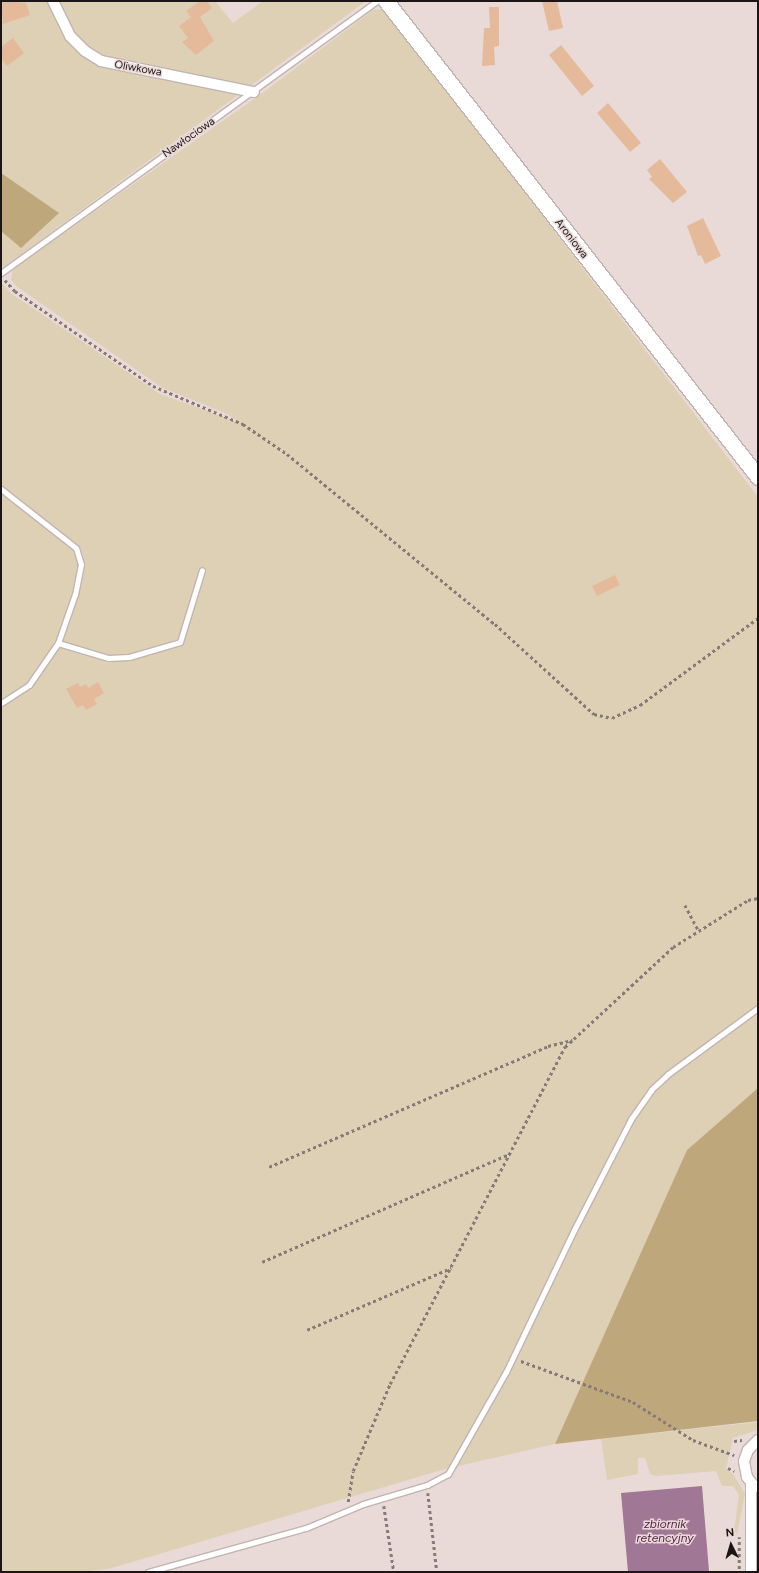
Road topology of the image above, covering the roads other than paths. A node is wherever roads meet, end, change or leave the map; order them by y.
1 (53, 1) edge
2 (377, 1) edge
3 (386, 1) edge
4 (254, 92) junction
5 (1, 273) edge
6 (758, 477) edge
7 (1, 489) edge
8 (202, 570) dead end
9 (58, 643) junction
10 (1, 703) edge
11 (758, 1008) edge
12 (758, 1440) edge
13 (754, 1486) edge
14 (758, 1533) edge
15 (752, 1550) junction
16 (148, 1572) edge
17 (751, 1572) edge

1 - 4 street, Oliwkowa
2 - 4 lane, Nawłociowa
3 - 6 street, Aroniowa
4 - 5 lane, Nawłociowa
7 - 9 lane
8 - 9 lane
9 - 10 lane
11 - 16 lane
12 - 13 street
13 - 15 street
14 - 15 street
15 - 17 street

